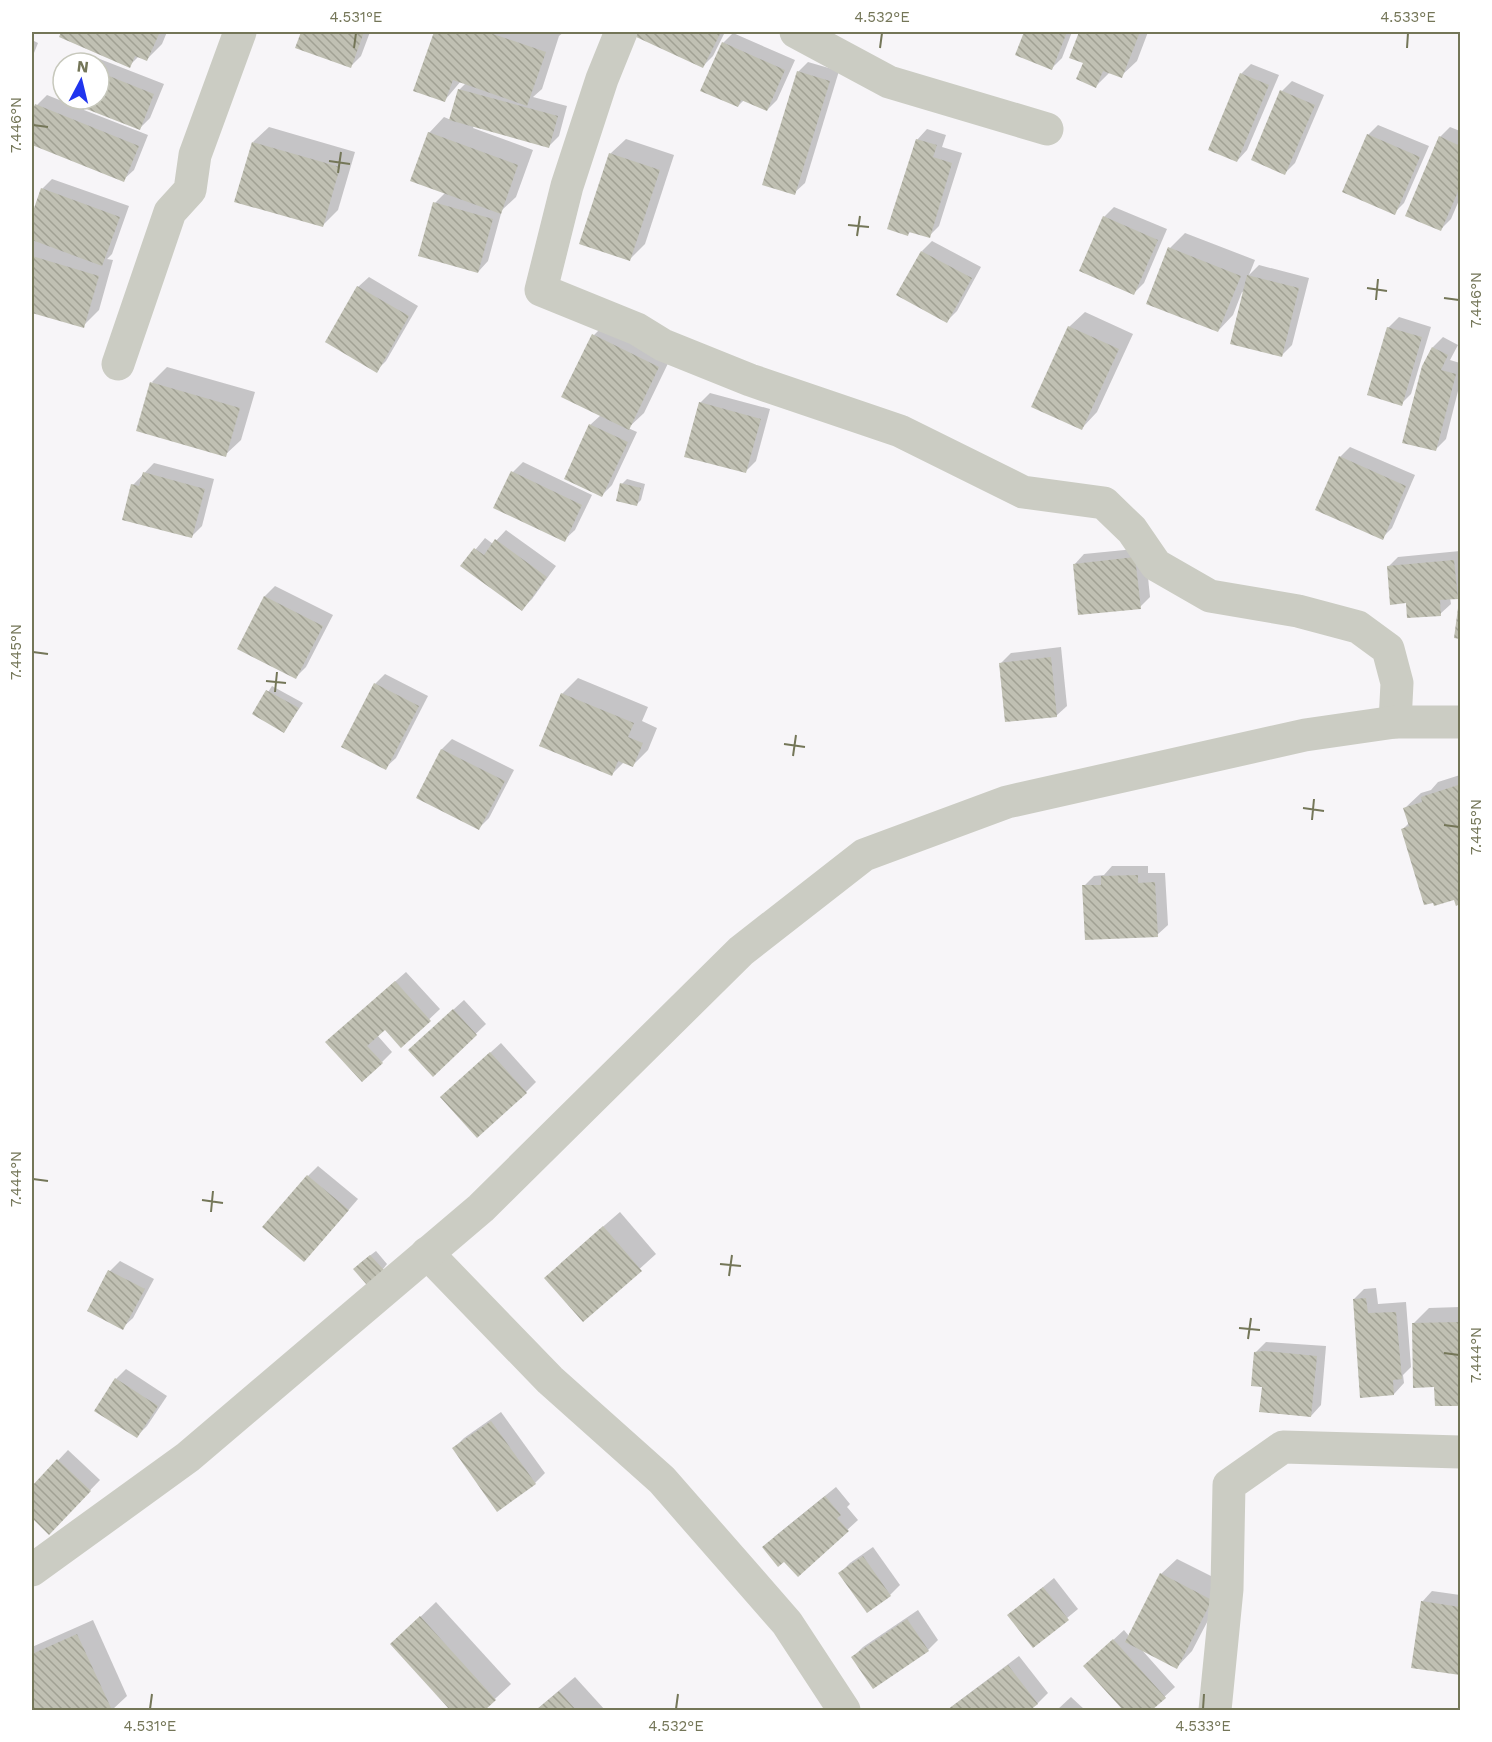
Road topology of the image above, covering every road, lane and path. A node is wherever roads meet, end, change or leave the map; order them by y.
1 (240, 32) edge
2 (621, 32) edge
3 (796, 32) edge
4 (1047, 129) dead end
5 (118, 364) dead end
6 (1395, 722) junction
7 (1461, 722) edge
8 (428, 1253) junction
9 (1461, 1452) edge
10 (32, 1570) edge
11 (844, 1710) edge
12 (1215, 1710) edge

1 - 5 street
2 - 6 street
3 - 4 street
6 - 7 street
6 - 8 street
8 - 10 street
8 - 11 street
9 - 12 street

